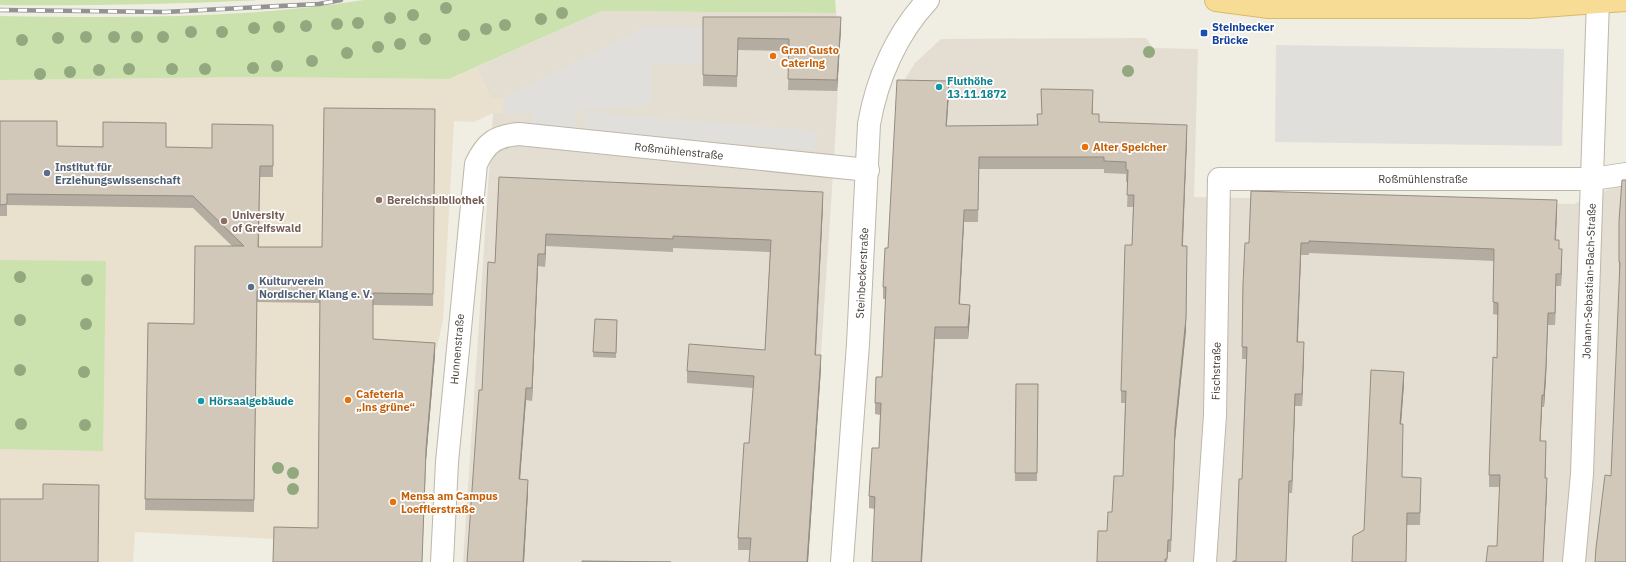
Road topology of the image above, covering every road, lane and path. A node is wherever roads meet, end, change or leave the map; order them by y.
1 (928, 0) edge
2 (1216, 0) edge
3 (1626, 0) edge
4 (1598, 2) edge
5 (491, 142) joint
6 (868, 170) junction
7 (1626, 174) edge
8 (1220, 179) joint
9 (1593, 179) junction
10 (442, 562) edge
11 (842, 562) edge
12 (1205, 562) edge
13 (1574, 562) edge

1 - 6 street, Steinbeckerstraße
2 - 4 main road
3 - 4 main road
4 - 9 street, Johann-Sebastian-Bach-Straße
5 - 6 street, Roßmühlenstraße
5 - 10 street, Hunnenstraße
6 - 11 street, Steinbeckerstraße
7 - 9 street, Roßmühlenstraße
8 - 9 street, Roßmühlenstraße
8 - 12 street, Fischstraße
9 - 13 street, Johann-Sebastian-Bach-Straße

